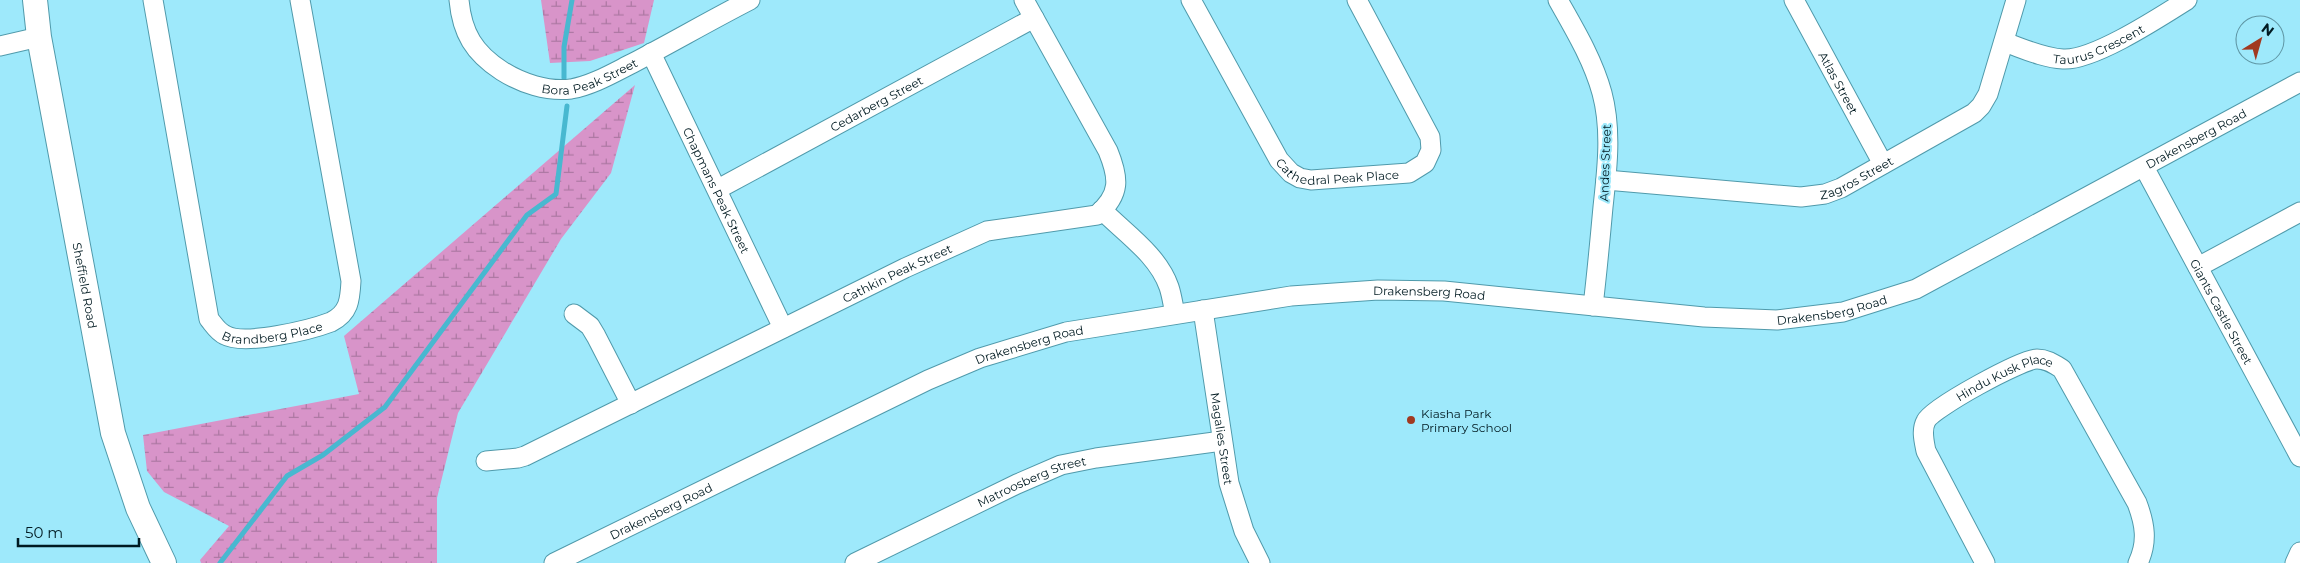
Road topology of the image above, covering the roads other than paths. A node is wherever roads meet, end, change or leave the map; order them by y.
1 (36, 0) edge
2 (153, 0) edge
3 (300, 0) edge
4 (458, 0) edge
5 (750, 0) edge
6 (1024, 0) edge
7 (1191, 0) edge
8 (1357, 0) edge
9 (1558, 0) edge
10 (1794, 0) edge
11 (2016, 0) edge
12 (2187, 0) edge
13 (1034, 18) junction
14 (39, 37) junction
15 (2004, 42) junction
16 (0, 46) edge
17 (651, 53) junction
18 (2300, 82) edge
19 (1883, 164) junction
20 (2144, 166) junction
21 (1606, 180) junction
22 (718, 189) junction
23 (1102, 210) junction
24 (2300, 212) edge
25 (2198, 267) junction
26 (1593, 306) junction
27 (1203, 310) junction
28 (574, 314) dead end
29 (1175, 314) junction
30 (784, 328) junction
31 (631, 404) junction
32 (1222, 441) junction
33 (2300, 457) edge
34 (486, 461) dead end
35 (2300, 552) edge
36 (164, 563) edge
37 (554, 563) edge
38 (855, 563) edge
39 (1260, 563) edge
40 (1985, 563) edge
41 (2138, 563) edge
42 (2295, 563) edge

1 - 14 street, Sheffield Road
2 - 3 street, Brandberg Place
4 - 17 street, Bora Peak Street
5 - 17 street, Bora Peak Street
6 - 13 street
7 - 8 street, Cathedral Peak Place
9 - 21 street, Andes Street
10 - 19 street, Atlas Street
11 - 15 street, Zagros Street
12 - 15 street, Taurus Crescent
13 - 22 street, Cedarberg Street
13 - 23 street
14 - 16 street
14 - 36 street, Sheffield Road
15 - 19 street, Zagros Street
17 - 22 street, Chapmans Peak Street
18 - 20 street, Drakensberg Road
19 - 21 street, Zagros Street
20 - 25 street, Giants Castle Street
20 - 26 street, Drakensberg Road
21 - 26 street, Andes Street
22 - 30 street, Chapmans Peak Street
23 - 29 street
23 - 30 street, Cathkin Peak Street
24 - 25 street
25 - 33 street, Giants Castle Street
26 - 27 street, Drakensberg Road
27 - 29 street, Drakensberg Road
27 - 32 street, Magalies Street
28 - 31 street
29 - 37 street, Drakensberg Road
30 - 31 street, Cathkin Peak Street
31 - 34 street, Cathkin Peak Street
32 - 38 street, Matroosberg Street
32 - 39 street, Magalies Street
35 - 42 street
40 - 41 street, Hindu Kusk Place

